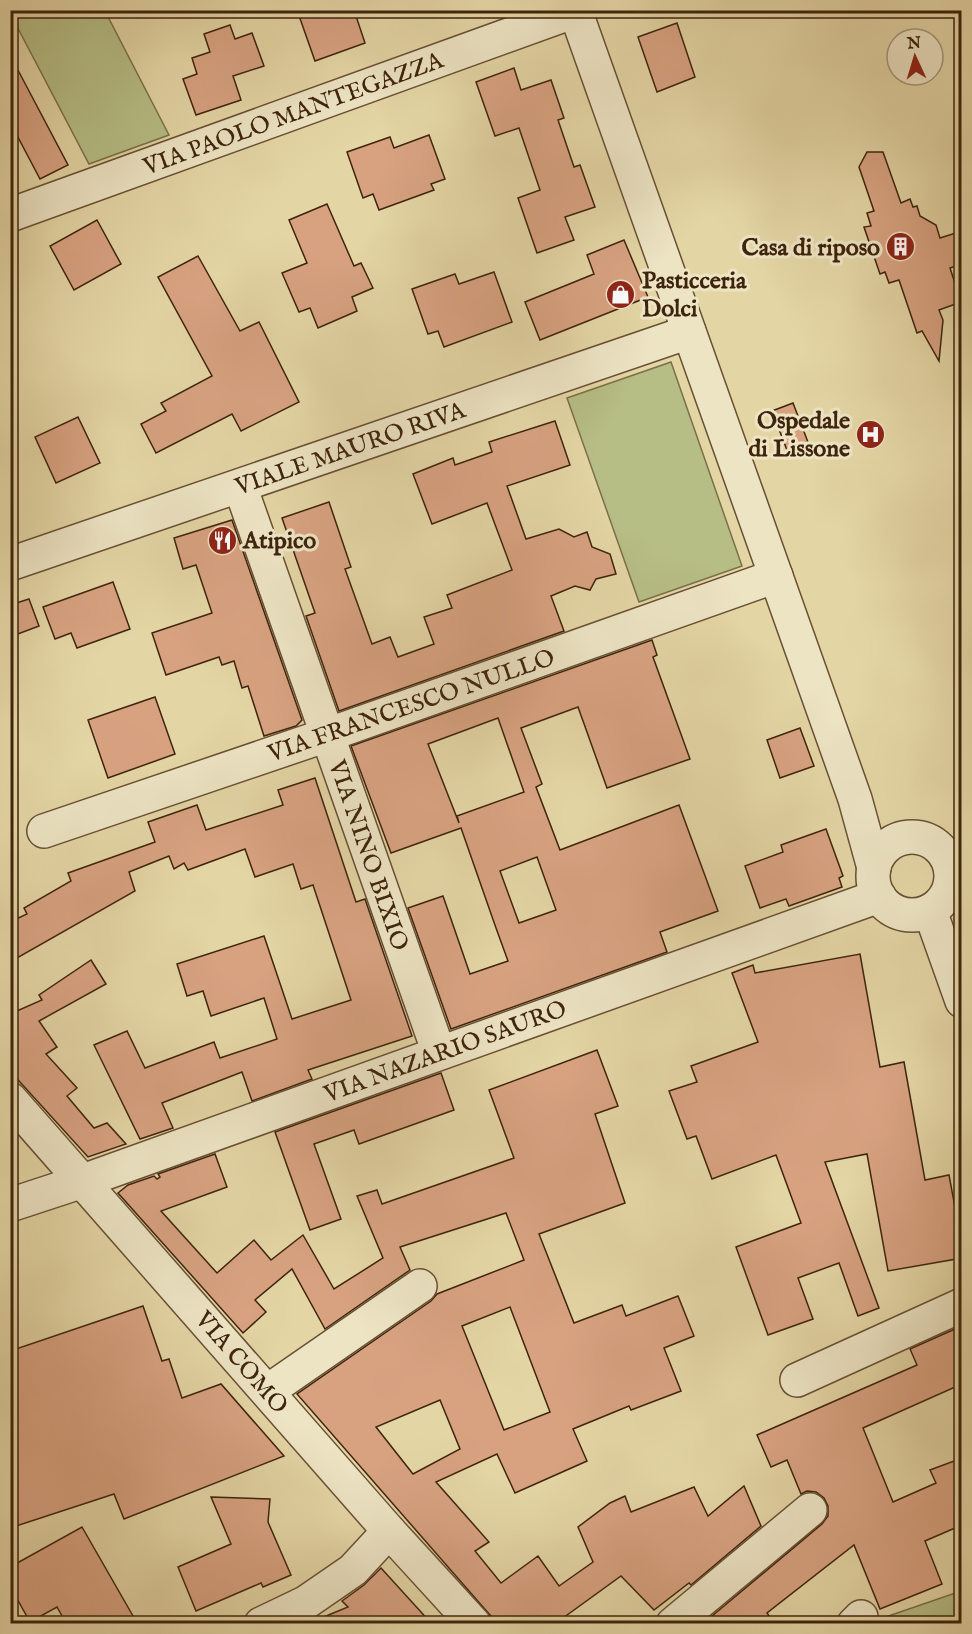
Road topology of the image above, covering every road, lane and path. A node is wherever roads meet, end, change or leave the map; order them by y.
1 (575, 11) edge
2 (10, 215) edge
3 (689, 332) junction
4 (240, 486) junction
5 (10, 564) edge
6 (776, 576) junction
7 (327, 735) junction
8 (855, 799) junction
9 (44, 831) dead end
10 (907, 837) junction
11 (957, 875) edge
12 (876, 882) junction
13 (930, 911) junction
14 (962, 1001) edge
15 (439, 1053) junction
16 (10, 1099) edge
17 (82, 1181) junction
18 (10, 1205) edge
19 (420, 1286) dead end
20 (962, 1305) edge
21 (797, 1380) dead end
22 (268, 1391) junction
23 (810, 1510) dead end
24 (389, 1531) junction
25 (261, 1623) edge
26 (474, 1623) edge
27 (674, 1623) edge

1 - 2 street, VIA PAOLO MANTEGAZZA
1 - 3 street
3 - 4 street, VIALE MAURO RIVA
3 - 6 street
4 - 5 street, VIALE MAURO RIVA
4 - 7 street, VIA NINO BIXIO
6 - 7 street, VIA FRANCESCO NULLO
6 - 8 street
7 - 9 street, VIA FRANCESCO NULLO
7 - 15 street, VIA NINO BIXIO
8 - 10 street
8 - 12 street
10 - 11 street
10 - 12 street
11 - 13 street
12 - 13 street
12 - 15 street, VIA NAZARIO SAURO
13 - 14 street
15 - 17 street, VIA NAZARIO SAURO
16 - 17 street, VIA COMO
17 - 18 street, VIA NAZARIO SAURO
17 - 22 street, VIA COMO
19 - 22 street
20 - 21 street
22 - 24 street, VIA COMO
23 - 27 street
24 - 25 street
24 - 26 street, VIA COMO

